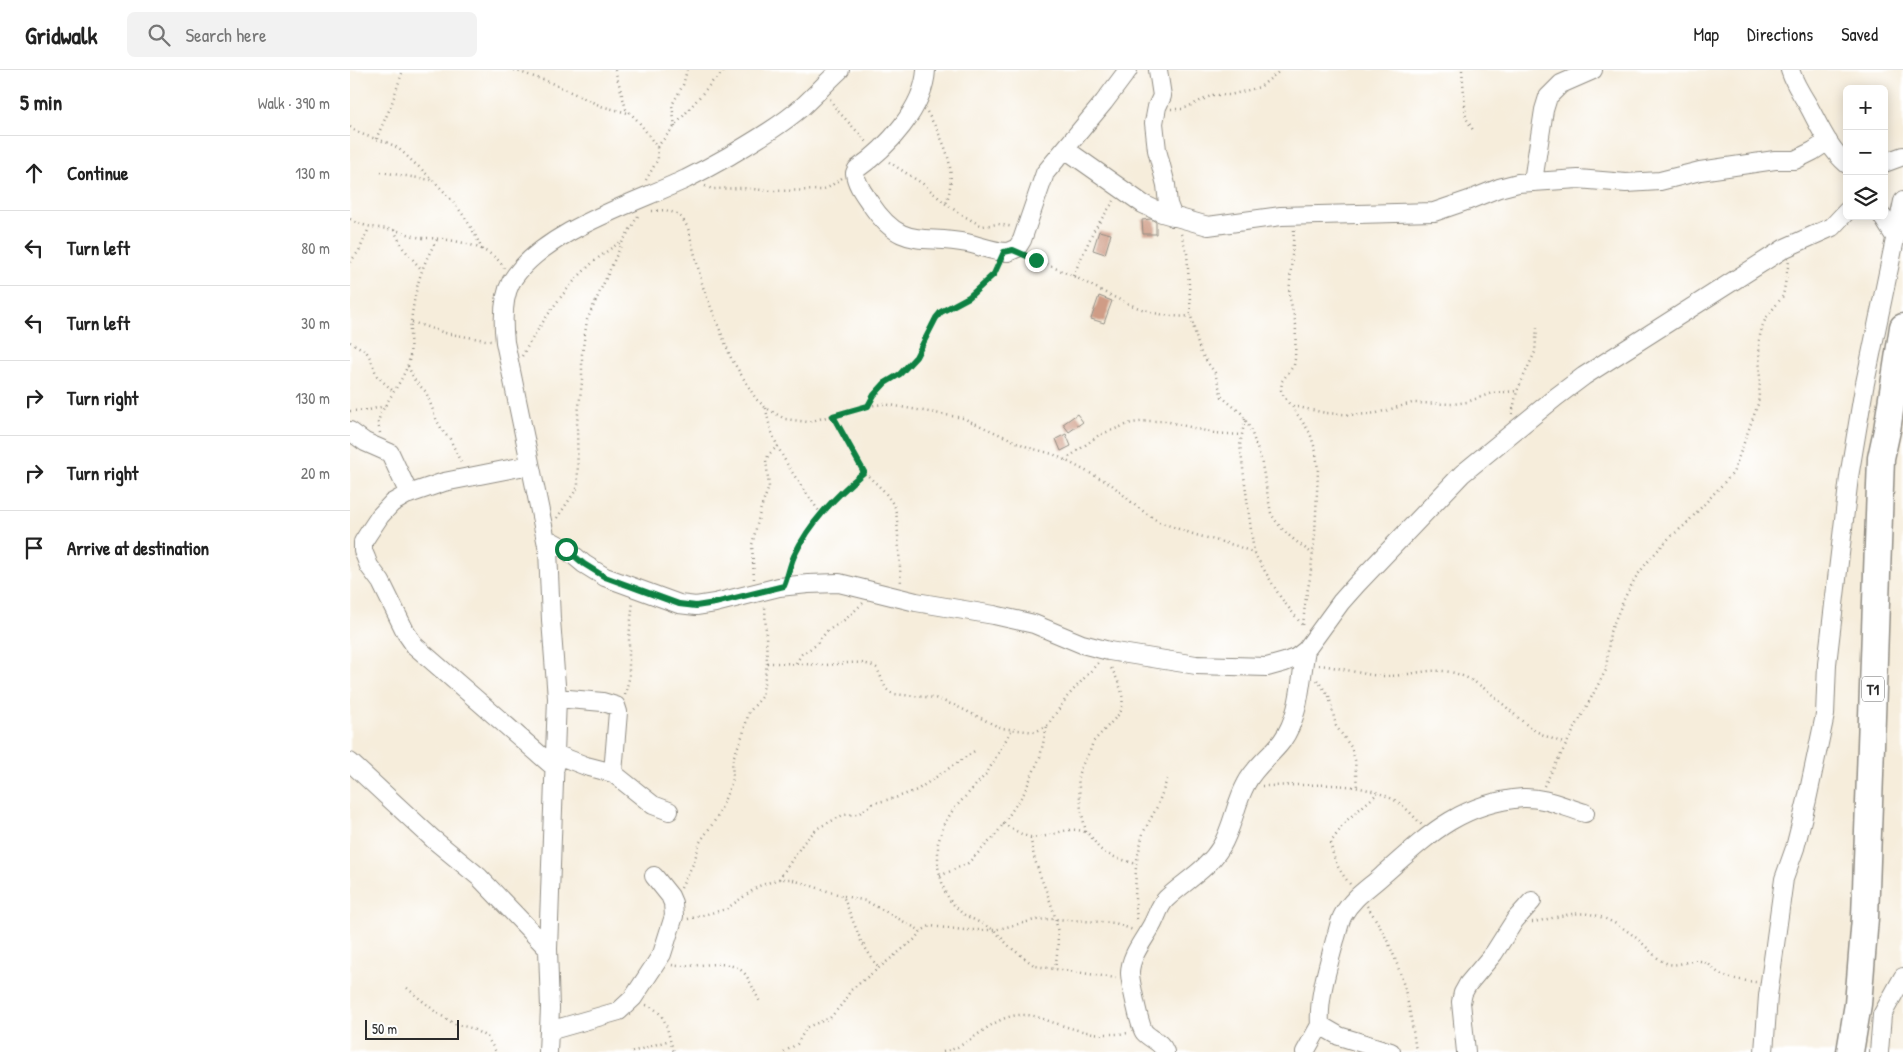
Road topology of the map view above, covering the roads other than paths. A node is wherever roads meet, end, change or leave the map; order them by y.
1 (840, 70) edge
2 (926, 70) edge
3 (1128, 70) edge
4 (1158, 70) edge
5 (1593, 70) edge
6 (1790, 70) edge
7 (1828, 140) junction
8 (1065, 149) junction
9 (1903, 156) edge
10 (1843, 161) edge
11 (1888, 162) edge
12 (1533, 181) junction
13 (1903, 201) edge
14 (1843, 215) edge
15 (1173, 217) junction
16 (1884, 220) edge
17 (1895, 237) junction
18 (1903, 327) edge
19 (350, 430) edge
20 (1895, 432) edge
21 (530, 464) junction
22 (409, 494) junction
23 (548, 541) junction
24 (357, 546) edge
25 (1305, 659) junction
26 (557, 698) junction
27 (555, 761) junction
28 (350, 762) edge
29 (613, 773) junction
30 (669, 811) dead end
31 (1584, 813) dead end
32 (654, 876) dead end
33 (1532, 901) dead end
34 (548, 949) junction
35 (1903, 977) edge
36 (1320, 1025) junction
37 (549, 1031) junction
38 (548, 1052) edge
39 (1165, 1052) edge
40 (1305, 1052) edge
41 (1391, 1052) edge
42 (1466, 1052) edge
43 (1764, 1052) edge
44 (1850, 1052) edge
45 (1879, 1052) edge

1 - 21 street
2 - 8 street
3 - 8 street
4 - 15 street
5 - 12 street
6 - 7 street
7 - 10 street
7 - 12 street
8 - 15 street
9 - 11 street
12 - 15 street
13 - 17 street
14 - 25 street
16 - 17 street
17 - 43 street
18 - 20 highway, T1
19 - 22 street
20 - 44 highway, T1
21 - 22 street
21 - 23 street
22 - 24 street
23 - 25 street
23 - 26 street
24 - 27 street
25 - 39 street
26 - 27 street
26 - 29 street
27 - 29 street
27 - 34 street
28 - 34 street
29 - 30 street
31 - 36 street
32 - 37 street
33 - 42 street
34 - 37 street
35 - 45 street
36 - 40 street
36 - 41 street
37 - 38 street

